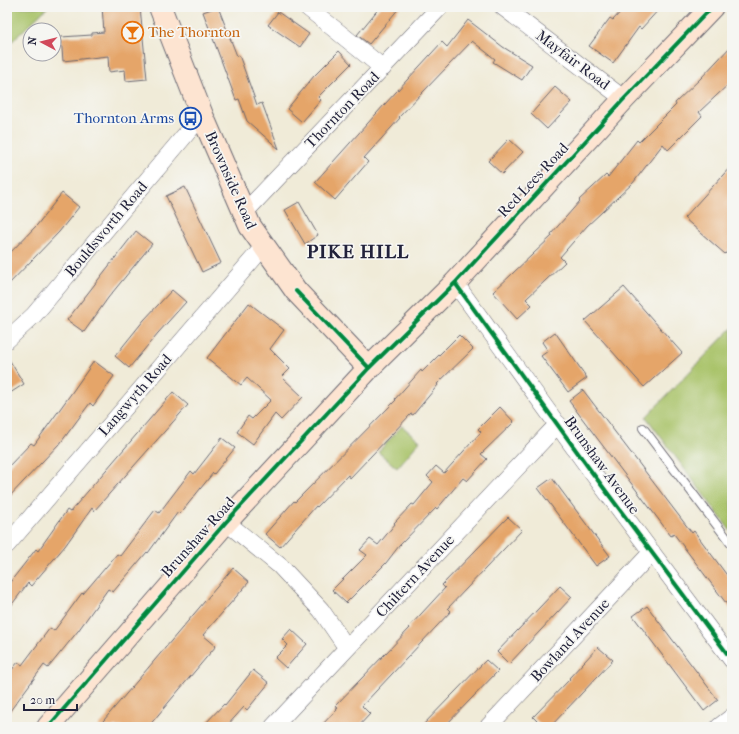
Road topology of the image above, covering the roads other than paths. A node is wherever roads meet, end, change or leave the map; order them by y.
1 (307, 7) edge
2 (440, 7) edge
3 (503, 7) edge
4 (712, 7) edge
5 (162, 8) edge
6 (383, 68) junction
7 (624, 99) junction
8 (202, 115) junction
9 (244, 213) junction
10 (264, 246) junction
11 (455, 283) junction
12 (7, 340) edge
13 (369, 368) junction
14 (558, 424) junction
15 (642, 428) dead end
16 (226, 522) junction
17 (7, 545) edge
18 (732, 545) edge
19 (652, 552) junction
20 (347, 648) junction
21 (732, 660) edge
22 (732, 717) edge
23 (48, 727) edge
24 (273, 727) edge
25 (488, 727) edge
26 (719, 727) edge

1 - 6 street
2 - 6 street, Thornton Road
3 - 7 street, Mayfair Road
4 - 7 street, Red Lees Road
5 - 8 street, Brownside Road
6 - 9 street, Thornton Road
7 - 11 street, Red Lees Road
8 - 9 street, Brownside Road
8 - 12 street, Bouldsworth Road
9 - 10 street, Brownside Road
10 - 13 street, Brownside Road
10 - 17 street, Langwyth Road
11 - 13 street, Red Lees Road
11 - 14 street, Brunshaw Avenue
13 - 16 street, Brunshaw Road
14 - 19 street, Brunshaw Avenue
14 - 20 street, Chiltern Avenue
15 - 18 lane
16 - 20 street
16 - 23 street, Brunshaw Road
19 - 21 street, Brunshaw Avenue
19 - 25 street, Bowland Avenue
20 - 24 street, Chiltern Avenue
22 - 26 street

